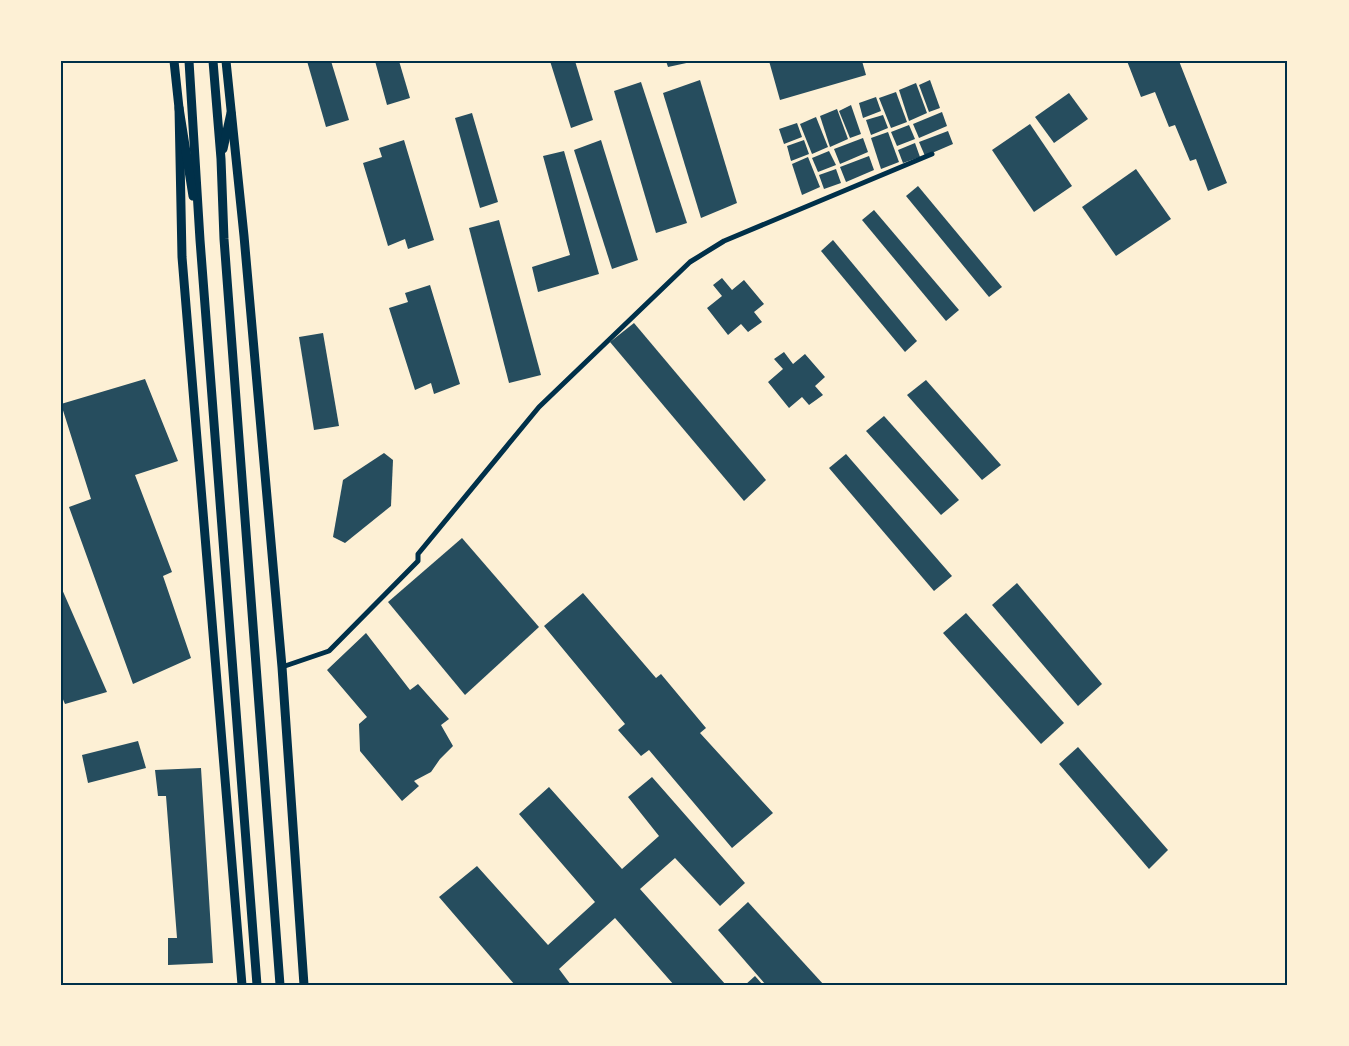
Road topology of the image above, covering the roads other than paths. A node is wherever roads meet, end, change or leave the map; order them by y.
1 (174, 61) edge
2 (190, 61) edge
3 (213, 61) edge
4 (226, 61) edge
5 (179, 108) junction
6 (231, 113) junction
7 (932, 154) dead end
8 (221, 159) junction
9 (200, 240) junction
10 (282, 667) junction
11 (242, 985) edge
12 (257, 985) edge
13 (280, 985) edge
14 (304, 985) edge

1 - 5 main road
2 - 9 main road
3 - 8 main road
4 - 6 main road
5 - 9 main road
5 - 11 main road
6 - 8 main road
6 - 10 main road
7 - 10 street
8 - 13 main road
9 - 12 main road
10 - 14 main road

